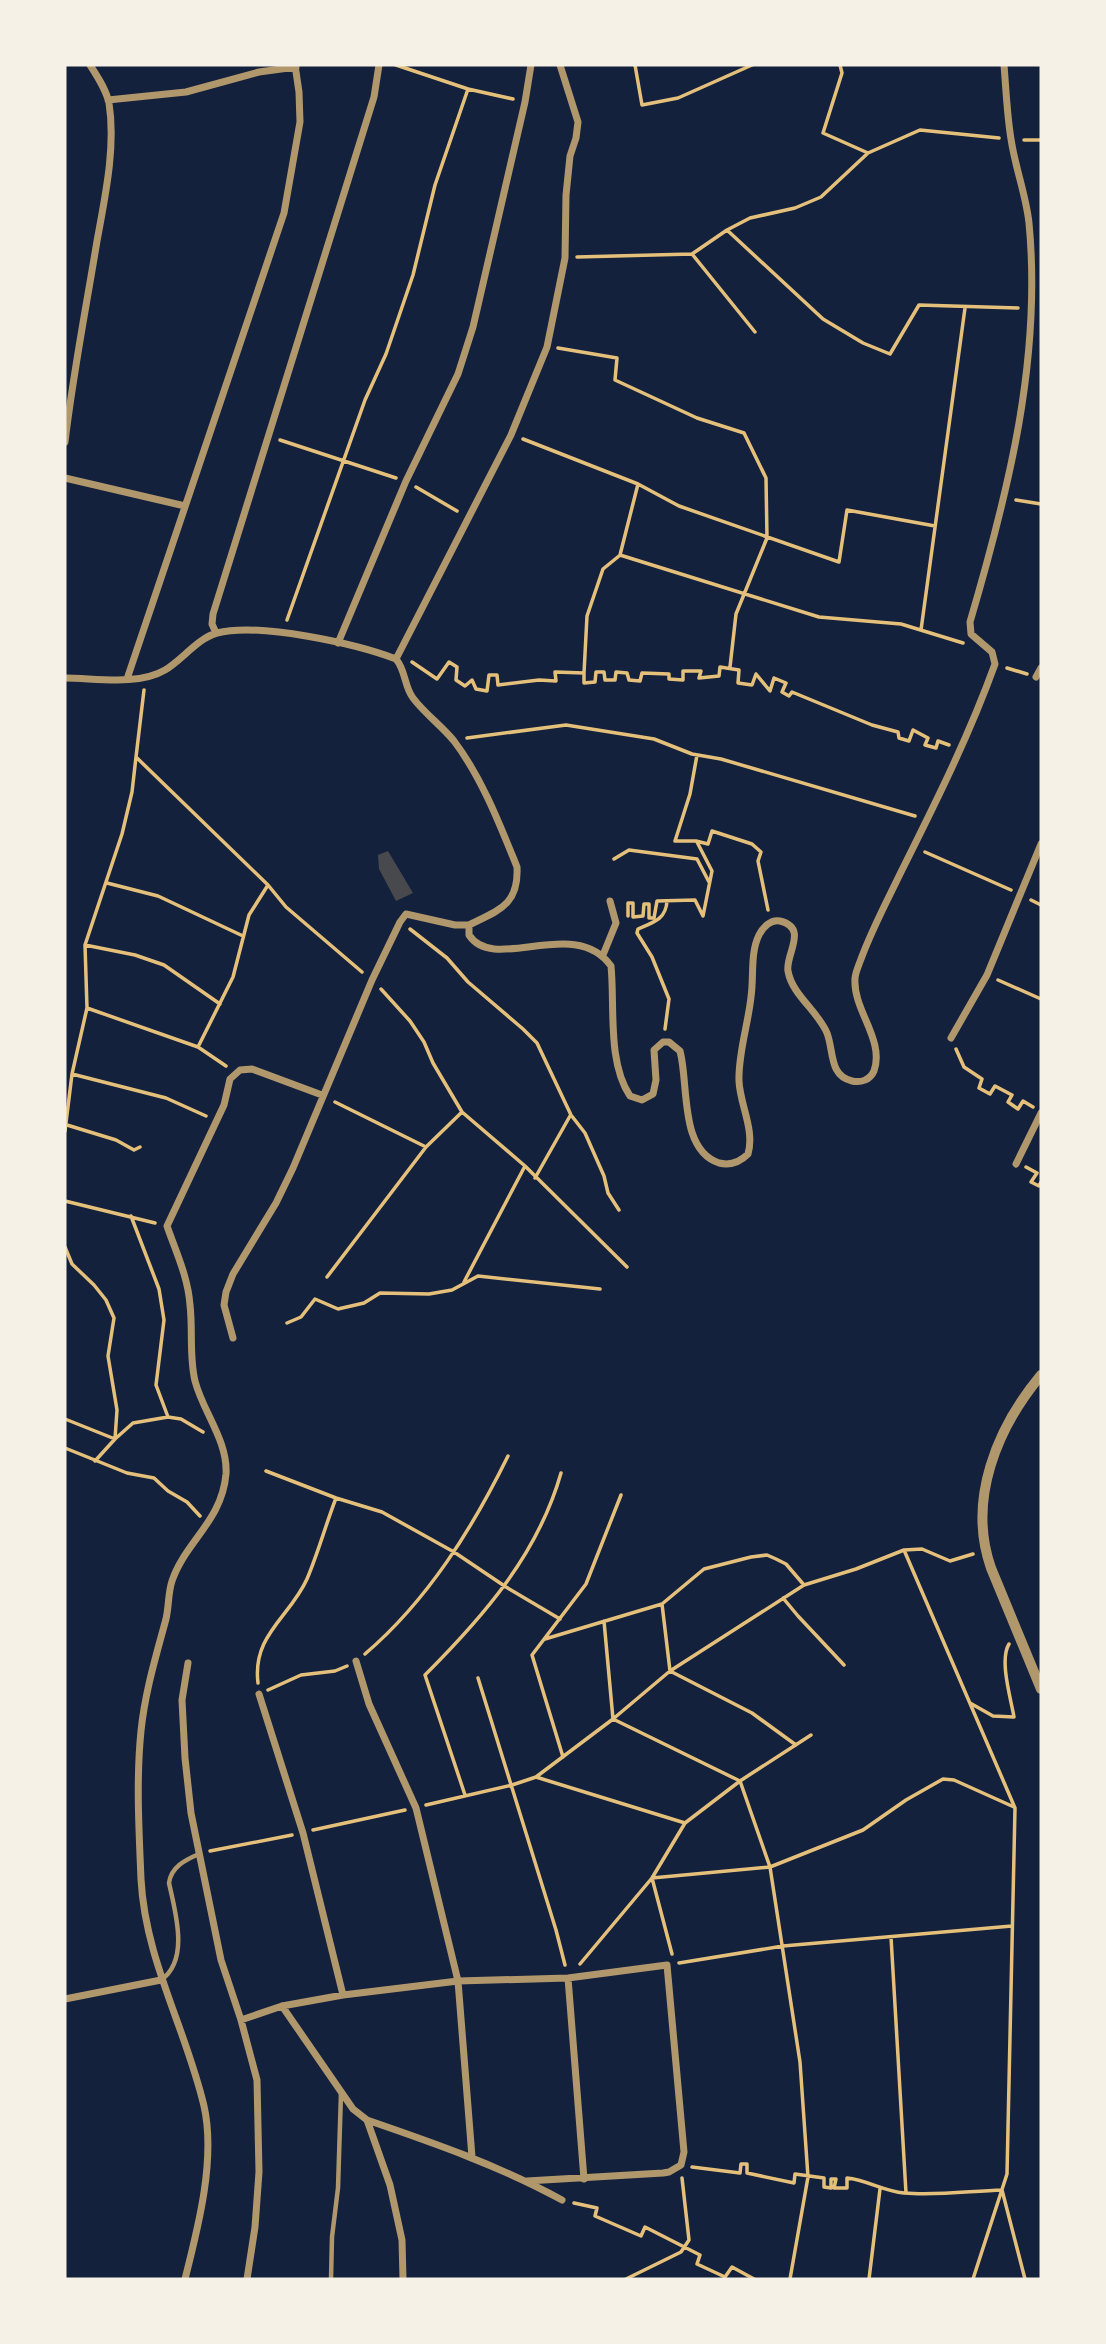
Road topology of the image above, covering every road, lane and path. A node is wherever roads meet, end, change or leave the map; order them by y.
1 (90, 65) edge
2 (379, 65) edge
3 (396, 65) edge
4 (531, 65) edge
5 (560, 65) edge
6 (635, 65) edge
7 (752, 65) edge
8 (840, 65) edge
9 (1004, 65) edge
10 (295, 66) edge
11 (468, 89) junction
12 (108, 100) junction
13 (525, 102) junction
14 (1011, 140) junction
15 (1041, 140) edge
16 (868, 153) junction
17 (727, 230) junction
18 (692, 254) junction
19 (565, 258) junction
20 (965, 308) junction
21 (1031, 308) junction
22 (755, 332) dead end
23 (547, 346) junction
24 (511, 435) junction
25 (269, 436) junction
26 (65, 442) edge
27 (344, 462) junction
28 (65, 478) edge
29 (406, 481) junction
30 (638, 484) junction
31 (1005, 498) junction
32 (1041, 504) edge
33 (185, 506) junction
34 (468, 518) junction
35 (935, 526) junction
36 (766, 538) junction
37 (620, 555) junction
38 (743, 593) junction
39 (920, 630) junction
40 (216, 633) junction
41 (282, 634) junction
42 (338, 643) junction
43 (992, 652) junction
44 (396, 660) junction
45 (995, 664) junction
46 (730, 667) junction
47 (1041, 668) edge
48 (584, 673) junction
49 (145, 677) junction
50 (1037, 677) joint
51 (65, 678) edge
52 (127, 679) junction
53 (453, 740) junction
54 (961, 749) junction
55 (697, 755) junction
56 (136, 757) junction
57 (927, 819) junction
58 (696, 841) junction
59 (1041, 844) edge
60 (914, 847) junction
61 (614, 859) dead end
62 (107, 883) junction
63 (710, 884) junction
64 (268, 885) junction
65 (1019, 894) junction
66 (610, 901) dead end
67 (667, 901) junction
68 (1041, 905) edge
69 (773, 921) junction
70 (400, 922) junction
71 (616, 923) junction
72 (470, 925) junction
73 (243, 936) junction
74 (85, 945) junction
75 (603, 955) junction
76 (987, 975) junction
77 (372, 980) junction
78 (1041, 999) edge
79 (219, 1004) junction
80 (87, 1008) junction
81 (951, 1038) joint
82 (663, 1042) junction
83 (198, 1047) junction
84 (236, 1072) junction
85 (72, 1074) junction
86 (322, 1095) junction
87 (462, 1112) junction
88 (1041, 1112) edge
89 (571, 1115) junction
90 (216, 1121) junction
91 (67, 1125) junction
92 (65, 1131) edge
93 (140, 1147) dead end
94 (426, 1147) junction
95 (1016, 1164) joint
96 (525, 1167) junction
97 (535, 1178) junction
98 (1041, 1182) edge
99 (65, 1200) edge
100 (619, 1210) dead end
101 (131, 1216) junction
102 (167, 1226) junction
103 (65, 1247) edge
104 (627, 1267) dead end
105 (327, 1277) dead end
106 (463, 1284) junction
107 (600, 1289) dead end
108 (287, 1323) dead end
109 (233, 1338) dead end
110 (1041, 1376) edge
111 (168, 1417) junction
112 (65, 1419) edge
113 (115, 1439) junction
114 (220, 1444) junction
115 (65, 1448) edge
116 (508, 1456) dead end
117 (95, 1461) junction
118 (266, 1471) dead end
119 (561, 1474) dead end
120 (621, 1495) dead end
121 (336, 1498) junction
122 (209, 1524) junction
123 (904, 1550) junction
124 (985, 1550) junction
125 (454, 1552) junction
126 (804, 1585) junction
127 (506, 1587) junction
128 (783, 1598) junction
129 (663, 1604) junction
130 (561, 1619) junction
131 (604, 1622) junction
132 (1017, 1630) junction
133 (545, 1639) junction
134 (356, 1661) junction
135 (188, 1663) dead end
136 (844, 1665) dead end
137 (670, 1671) junction
138 (478, 1678) dead end
139 (1041, 1689) edge
140 (259, 1694) junction
141 (970, 1703) junction
142 (613, 1719) junction
143 (811, 1735) dead end
144 (796, 1745) junction
145 (563, 1757) junction
146 (536, 1777) junction
147 (740, 1781) junction
148 (512, 1785) junction
149 (465, 1795) junction
150 (416, 1808) junction
151 (1015, 1808) junction
152 (685, 1823) junction
153 (303, 1833) junction
154 (200, 1854) junction
155 (770, 1867) junction
156 (652, 1878) junction
157 (1012, 1926) junction
158 (891, 1937) junction
159 (783, 1946) junction
160 (568, 1978) junction
161 (161, 1980) junction
162 (458, 1981) junction
163 (343, 1995) junction
164 (65, 1998) edge
165 (282, 2006) junction
166 (242, 2020) junction
167 (341, 2093) junction
168 (367, 2120) junction
169 (472, 2157) junction
170 (681, 2165) junction
171 (808, 2176) junction
172 (584, 2179) junction
173 (527, 2181) junction
174 (880, 2189) junction
175 (1002, 2190) junction
176 (906, 2193) junction
177 (562, 2200) joint
178 (684, 2247) junction
179 (185, 2279) edge
180 (247, 2279) edge
181 (331, 2279) edge
182 (403, 2279) edge
183 (626, 2279) edge
184 (754, 2279) edge
185 (790, 2279) edge
186 (869, 2279) edge
187 (973, 2279) edge
188 (1025, 2279) edge

1 - 12 street
2 - 25 street
3 - 11 path
4 - 13 street
5 - 19 street
6 - 7 path
8 - 16 path
9 - 14 street
10 - 12 street
10 - 33 street
11 - 13 path
11 - 27 path
12 - 26 street
13 - 29 street
14 - 15 path
14 - 16 path
14 - 21 street
16 - 17 path
17 - 18 path
17 - 20 path
18 - 19 path
18 - 22 path
19 - 23 street
20 - 21 path
20 - 35 path
21 - 31 street
23 - 24 street
23 - 36 path
24 - 30 path
24 - 34 street
25 - 27 path
25 - 40 street
27 - 29 path
27 - 41 path
28 - 33 street
29 - 34 path
29 - 42 street
30 - 36 path
30 - 37 path
31 - 32 path
31 - 43 street
33 - 52 street
34 - 44 street
35 - 36 path
35 - 39 path
36 - 38 path
37 - 38 path
37 - 48 path
38 - 39 path
38 - 46 path
39 - 43 path
40 - 41 street
40 - 49 street
41 - 42 street
42 - 44 street
43 - 45 street
44 - 48 path
44 - 53 street
45 - 50 path
45 - 54 street
46 - 48 path
46 - 54 path
47 - 50 street
49 - 52 street
49 - 56 path
51 - 52 street
53 - 55 path
53 - 72 street
54 - 57 street
55 - 57 path
55 - 58 path
56 - 62 path
56 - 64 path
57 - 60 street
58 - 63 path
58 - 69 path
59 - 65 street
60 - 65 path
60 - 69 street
61 - 63 path
62 - 73 path
62 - 74 path
63 - 67 path
64 - 73 path
64 - 77 path
65 - 68 path
65 - 76 street
66 - 71 street
67 - 71 path
67 - 82 path
69 - 82 street
70 - 72 street
70 - 77 street
70 - 89 path
71 - 75 street
72 - 75 street
73 - 79 path
74 - 79 path
74 - 80 path
75 - 82 street
76 - 78 path
76 - 81 street
77 - 86 street
77 - 87 path
79 - 83 path
80 - 83 path
80 - 85 path
81 - 88 path
83 - 84 path
84 - 86 street
84 - 90 street
85 - 90 path
85 - 91 path
86 - 94 path
86 - 109 street
87 - 94 path
87 - 96 path
88 - 95 street
89 - 97 path
89 - 100 path
90 - 102 street
91 - 92 path
91 - 93 path
94 - 105 path
95 - 98 path
96 - 97 path
96 - 106 path
97 - 104 path
99 - 101 path
101 - 102 path
101 - 111 path
102 - 114 street
103 - 113 path
106 - 107 path
106 - 108 path
110 - 124 street
111 - 113 path
111 - 114 path
112 - 113 path
113 - 117 path
114 - 122 street
115 - 117 path
116 - 125 path
117 - 122 path
118 - 121 path
119 - 127 path
120 - 130 path
121 - 125 path
121 - 140 path
122 - 161 street
123 - 124 path
123 - 126 path
123 - 141 path
124 - 132 street
125 - 127 path
125 - 134 path
126 - 128 path
126 - 129 path
127 - 130 path
127 - 149 path
128 - 136 path
128 - 137 path
129 - 131 path
129 - 137 path
130 - 133 path
131 - 133 path
131 - 142 path
132 - 139 street
132 - 141 path
133 - 145 path
134 - 140 path
134 - 150 street
135 - 154 street
137 - 142 path
137 - 144 path
138 - 148 path
140 - 153 street
141 - 151 path
142 - 145 path
142 - 147 path
143 - 144 path
144 - 147 path
145 - 146 path
146 - 148 path
146 - 152 path
147 - 152 path
147 - 155 path
148 - 149 path
148 - 160 path
149 - 150 path
150 - 153 path
150 - 162 street
151 - 155 path
151 - 157 path
152 - 156 path
153 - 154 path
153 - 163 street
154 - 161 lane
154 - 166 street
155 - 156 path
155 - 159 path
156 - 159 path
156 - 160 path
157 - 158 path
157 - 175 path
158 - 159 path
158 - 176 path
159 - 171 path
160 - 162 street
160 - 170 street
160 - 172 street
161 - 164 street
161 - 179 street
162 - 163 street
162 - 169 street
163 - 165 street
165 - 166 street
165 - 167 street
166 - 180 street
167 - 168 street
167 - 181 lane
168 - 169 street
168 - 182 street
169 - 173 street
170 - 171 path
170 - 172 street
170 - 178 path
171 - 174 path
171 - 185 path
172 - 173 street
173 - 177 street
174 - 176 path
174 - 186 path
175 - 176 path
175 - 187 path
175 - 188 path
177 - 178 path
178 - 183 path
178 - 184 path

